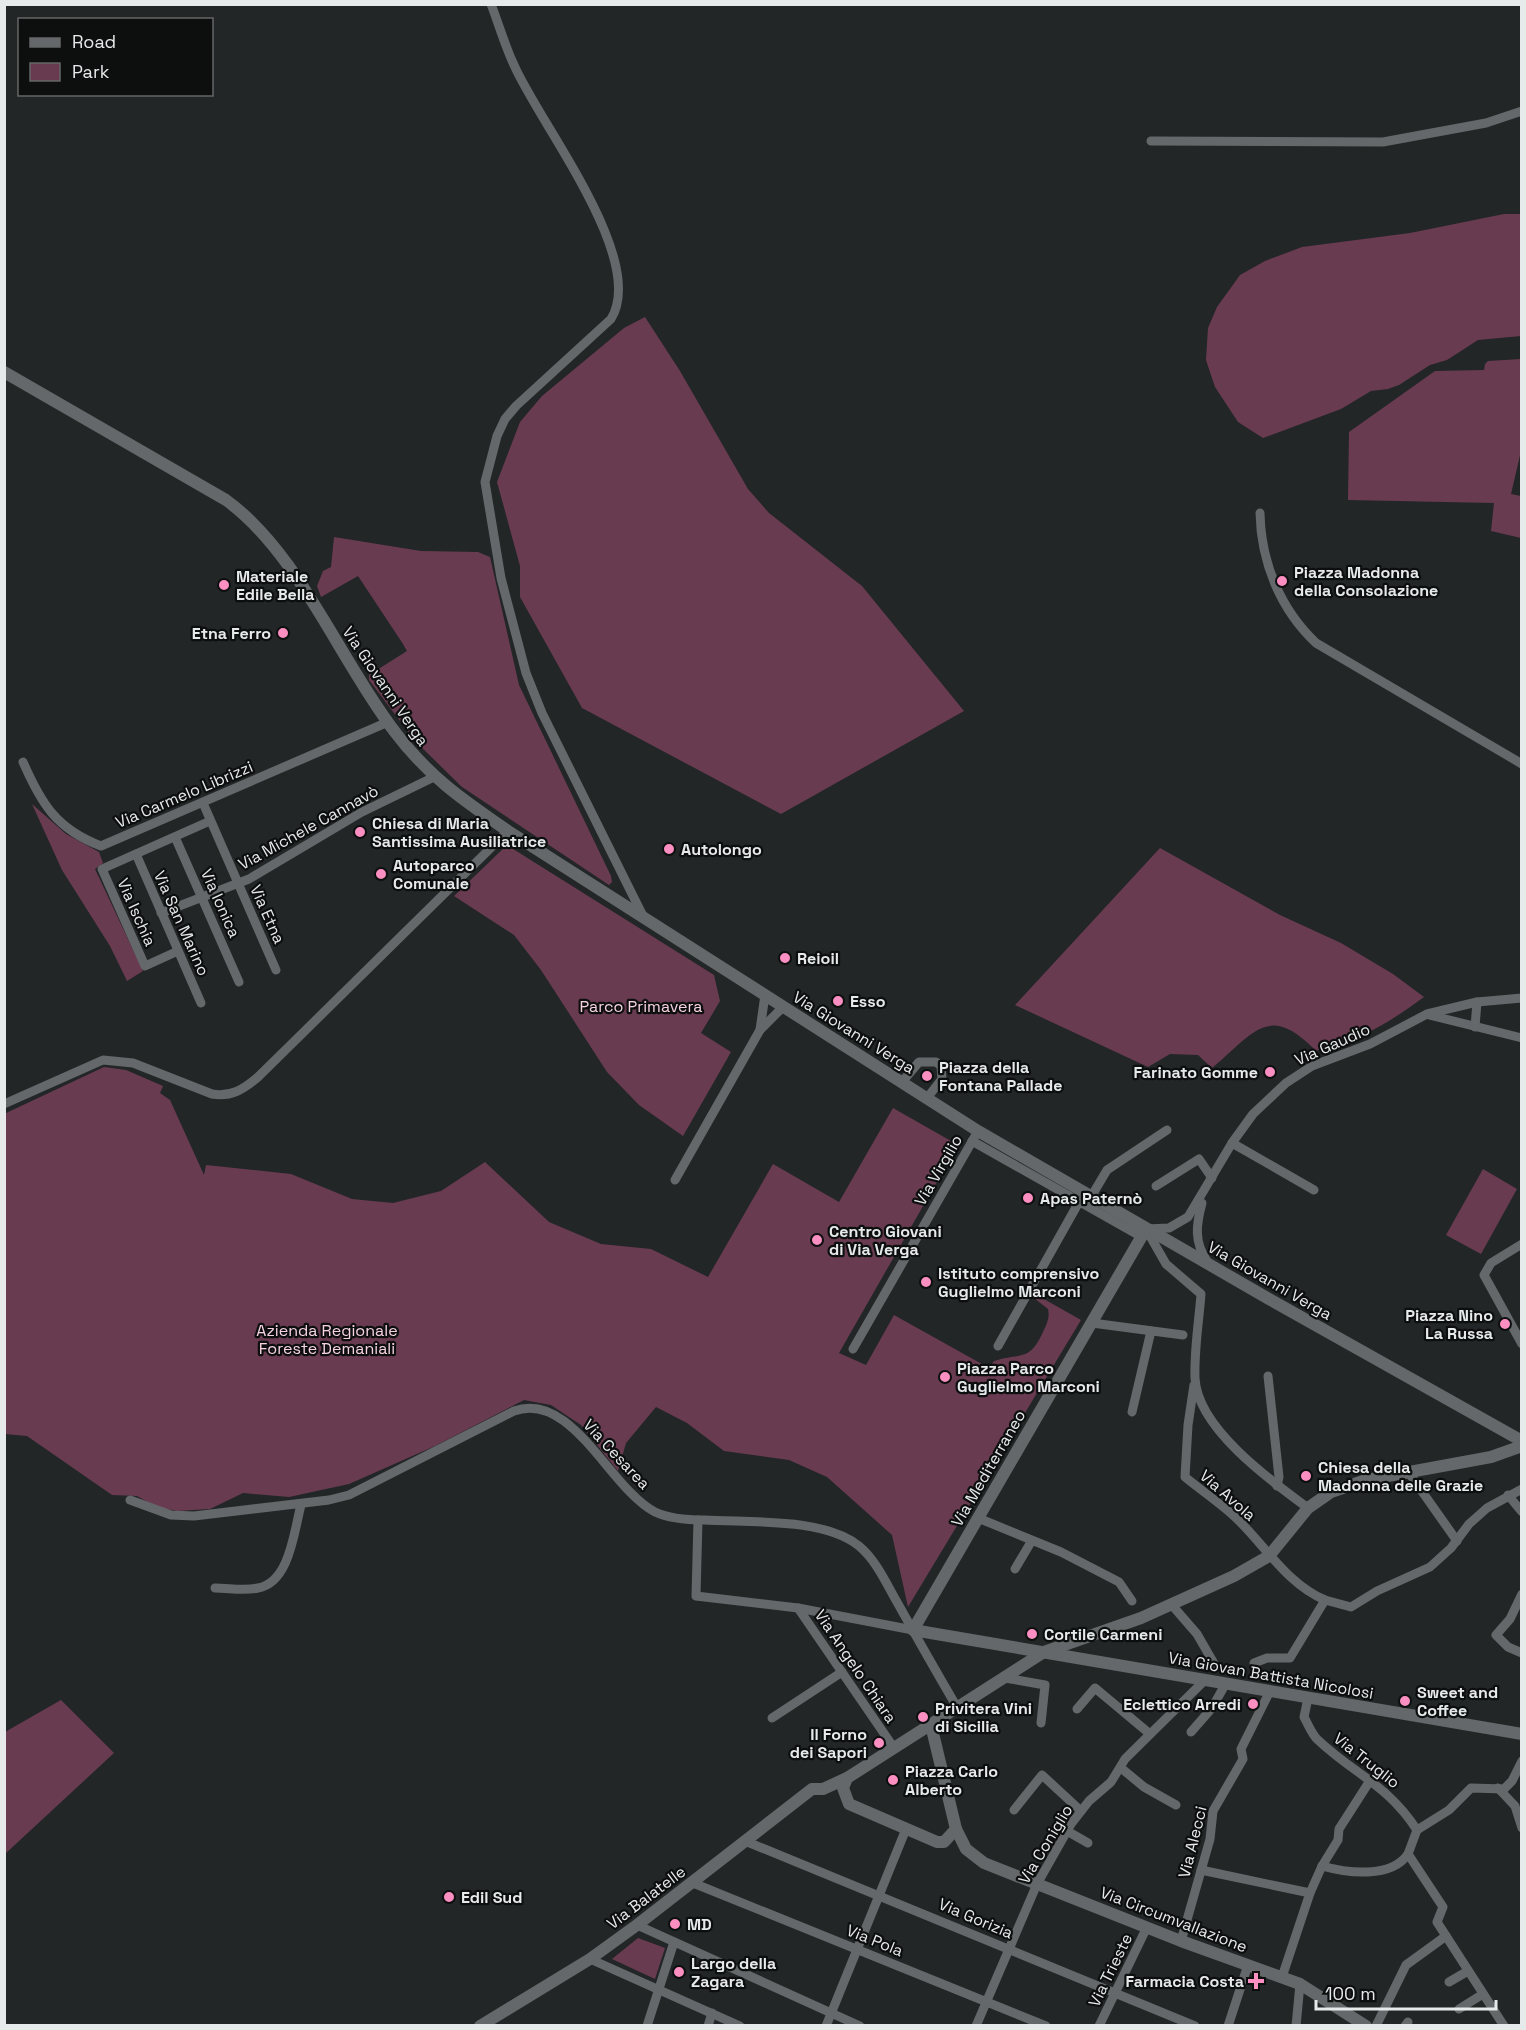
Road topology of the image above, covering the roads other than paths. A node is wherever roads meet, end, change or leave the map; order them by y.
1 (491, 4) edge
2 (1521, 111) edge
3 (1151, 141) dead end
4 (4, 372) edge
5 (1260, 513) dead end
6 (388, 722) junction
7 (23, 762) dead end
8 (1521, 764) edge
9 (434, 777) junction
10 (203, 803) junction
11 (210, 821) junction
12 (508, 831) junction
13 (175, 837) junction
14 (136, 854) junction
15 (237, 882) junction
16 (201, 897) junction
17 (161, 913) junction
18 (643, 917) junction
19 (178, 951) junction
20 (276, 970) dead end
21 (239, 982) dead end
22 (765, 995) junction
23 (1521, 998) edge
24 (1477, 1002) junction
25 (201, 1003) dead end
26 (783, 1006) junction
27 (1426, 1014) junction
28 (1475, 1027) junction
29 (760, 1030) junction
30 (1521, 1038) edge
31 (902, 1082) junction
32 (927, 1098) junction
33 (4, 1104) edge
34 (1167, 1130) dead end
35 (975, 1136) junction
36 (1232, 1143) junction
37 (1212, 1178) junction
38 (675, 1180) dead end
39 (1156, 1186) dead end
40 (1314, 1190) dead end
41 (1205, 1192) junction
42 (1085, 1199) junction
43 (1144, 1233) junction
44 (1521, 1244) edge
45 (1208, 1264) junction
46 (1092, 1323) junction
47 (1150, 1331) junction
48 (1183, 1335) dead end
49 (1521, 1344) edge
50 (998, 1346) dead end
51 (853, 1349) dead end
52 (1268, 1376) dead end
53 (1195, 1379) junction
54 (1132, 1412) dead end
55 (1500, 1431) junction
56 (1521, 1441) edge
57 (1521, 1446) edge
58 (1499, 1455) junction
59 (1409, 1473) junction
60 (1277, 1485) junction
61 (1521, 1489) edge
62 (1508, 1495) junction
63 (130, 1500) dead end
64 (301, 1505) junction
65 (1308, 1508) junction
66 (1521, 1512) edge
67 (978, 1518) junction
68 (698, 1520) junction
69 (1457, 1541) junction
70 (1031, 1542) junction
71 (1269, 1556) junction
72 (1015, 1569) dead end
73 (215, 1588) dead end
74 (1521, 1598) edge
75 (1324, 1599) junction
76 (1132, 1601) dead end
77 (1171, 1604) junction
78 (798, 1608) junction
79 (913, 1630) junction
80 (1044, 1652) junction
81 (1521, 1653) edge
82 (1254, 1663) dead end
83 (1216, 1667) dead end
84 (842, 1672) junction
85 (1005, 1678) junction
86 (1205, 1680) junction
87 (1226, 1683) junction
88 (1270, 1692) junction
89 (1308, 1698) junction
90 (958, 1709) junction
91 (1077, 1709) dead end
92 (772, 1718) dead end
93 (1041, 1723) dead end
94 (931, 1725) junction
95 (1191, 1732) dead end
96 (1150, 1734) junction
97 (1521, 1734) edge
98 (892, 1745) junction
99 (1521, 1761) edge
100 (1121, 1768) junction
101 (847, 1778) junction
102 (1371, 1779) junction
103 (1498, 1788) junction
104 (823, 1789) junction
105 (849, 1804) junction
106 (1176, 1805) dead end
107 (1014, 1810) dead end
108 (1082, 1811) junction
109 (1521, 1828) edge
110 (956, 1829) junction
111 (1417, 1830) junction
112 (1067, 1831) junction
113 (905, 1832) junction
114 (745, 1841) junction
115 (1088, 1843) dead end
116 (1408, 1854) junction
117 (1322, 1866) junction
118 (1201, 1870) junction
119 (693, 1883) junction
120 (1036, 1884) junction
121 (1310, 1893) junction
122 (879, 1894) junction
123 (637, 1926) junction
124 (1147, 1928) junction
125 (1446, 1936) junction
126 (1181, 1941) junction
127 (674, 1942) junction
128 (1009, 1948) junction
129 (856, 1949) junction
130 (590, 1959) junction
131 (1248, 1965) junction
132 (1468, 1971) junction
133 (1282, 1977) junction
134 (1449, 1982) dead end
135 (1300, 1984) junction
136 (1116, 1992) junction
137 (657, 1993) junction
138 (1483, 1994) junction
139 (986, 2001) junction
140 (1459, 2009) dead end
141 (832, 2012) junction
142 (501, 2019) edge
143 (710, 2020) edge
144 (480, 2025) edge
145 (647, 2025) edge
146 (740, 2025) edge
147 (826, 2025) edge
148 (860, 2025) edge
149 (976, 2025) edge
150 (1046, 2025) edge
151 (1099, 2025) edge
152 (1195, 2025) edge
153 (1228, 2025) edge
154 (1296, 2025) edge
155 (1366, 2025) edge
156 (1377, 2025) edge
157 (1504, 2025) edge

1 - 18 street
2 - 3 street
4 - 6 street, Via Giovanni Verga
5 - 8 street
6 - 9 street, Via Giovanni Verga
6 - 10 street, Via Carmelo Librizzi
7 - 10 street, Via Carmelo Librizzi
9 - 12 street, Via Giovanni Verga
9 - 15 street, Via Michele Cannavò
10 - 11 street, Via Etna
11 - 13 street
11 - 15 street, Via Etna
12 - 18 street, Via Giovanni Verga
12 - 33 street
13 - 14 street
13 - 16 street, Via Ionica
14 - 17 street, Via San Marino
14 - 19 street, Via Ischia
15 - 16 street, Via Michele Cannavò
15 - 20 street, Via Etna
16 - 17 street, Via Michele Cannavò
16 - 21 street, Via Ionica
17 - 19 street, Via San Marino
18 - 22 street, Via Giovanni Verga
19 - 25 street, Via San Marino
22 - 26 street, Via Giovanni Verga
22 - 29 street
23 - 24 street, Via Gaudio
24 - 27 street, Via Gaudio
24 - 28 street
26 - 29 street
26 - 31 street, Via Giovanni Verga
27 - 28 street
27 - 36 street, Via Gaudio
28 - 30 street
29 - 38 street
31 - 32 street, Via Giovanni Verga
31 - 32 street
32 - 35 street, Via Giovanni Verga
34 - 42 street
35 - 42 street, Via Giovanni Verga
35 - 51 street, Via Virgilio
36 - 37 street, Via Gaudio
36 - 40 street
37 - 39 street
37 - 41 street, Via Gaudio
41 - 43 street
41 - 45 street
42 - 43 street, Via Giovanni Verga
42 - 50 street
43 - 45 street, Via Giovanni Verga
43 - 46 street, Via Mediterraneo
43 - 53 street
44 - 49 street
45 - 55 street, Via Giovanni Verga
46 - 47 street
46 - 67 street, Via Mediterraneo
47 - 48 street
47 - 54 street
52 - 60 street
53 - 60 street
53 - 71 street, Via Avola
55 - 56 street, Via Giovanni Verga
55 - 58 street
57 - 58 street
58 - 59 street
59 - 65 street
59 - 69 street
60 - 65 street
61 - 62 street
62 - 66 street
62 - 69 street
63 - 64 street, Via Cesarea
64 - 68 street, Via Cesarea
64 - 73 street
65 - 71 street
67 - 70 street
67 - 79 street, Via Mediterraneo
68 - 78 street, Via Giovan Battista Nicolosi
68 - 79 street, Via Cesarea
69 - 75 street, Via Avola
70 - 72 street
70 - 76 street
71 - 75 street, Via Avola
71 - 77 street
74 - 81 street
75 - 82 street
77 - 80 street
77 - 83 street
78 - 79 street, Via Giovan Battista Nicolosi
78 - 84 street, Via Angelo Chiara
79 - 80 street, Via Giovan Battista Nicolosi
79 - 90 street, Via Cesarea
80 - 85 street
80 - 86 street, Via Giovan Battista Nicolosi
84 - 92 street
84 - 98 street, Via Angelo Chiara
85 - 90 street
85 - 93 street
86 - 87 street, Via Giovan Battista Nicolosi
86 - 96 street, Via Coniglio
87 - 88 street, Via Giovan Battista Nicolosi
87 - 95 street
88 - 89 street, Via Giovan Battista Nicolosi
88 - 118 street, Via Alecci
89 - 97 street, Via Giovan Battista Nicolosi
89 - 102 street, Via Truglio
90 - 94 street, Via Balatelle
91 - 96 street
94 - 98 street, Via Balatelle
94 - 110 street
96 - 100 street, Via Coniglio
98 - 101 street, Via Balatelle
99 - 103 street
100 - 106 street
100 - 108 street, Via Coniglio
101 - 104 street, Via Balatelle
101 - 105 street
102 - 111 street, Via Truglio
102 - 117 street
103 - 109 street
103 - 111 street
104 - 105 street
104 - 114 street, Via Balatelle
105 - 113 street
107 - 108 street
108 - 112 street, Via Coniglio
110 - 113 street
110 - 120 street, Via Circumvallazione
111 - 116 street
112 - 115 street
112 - 120 street, Via Coniglio
113 - 122 street
114 - 119 street, Via Balatelle
114 - 122 street, Via Gorizia
116 - 117 street
116 - 125 street
117 - 121 street
118 - 121 street
118 - 126 street, Via Alecci
119 - 123 street, Via Balatelle
119 - 129 street, Via Pola
120 - 124 street, Via Circumvallazione
120 - 128 street, Via Coniglio
121 - 133 street
122 - 128 street, Via Gorizia
122 - 129 street
123 - 127 street
123 - 130 street, Via Balatelle
124 - 126 street, Via Circumvallazione
124 - 136 street, Via Trieste
125 - 132 street
125 - 156 street
126 - 131 street, Via Circumvallazione
127 - 137 street
127 - 141 street
128 - 136 street, Via Gorizia
128 - 139 street, Via Coniglio
129 - 139 street, Via Pola
129 - 141 street
130 - 137 street
130 - 142 street, Via Balatelle
131 - 133 street, Via Circumvallazione
131 - 153 street
132 - 134 street
132 - 138 street
133 - 135 street, Via Circumvallazione
135 - 154 street
135 - 155 street, Via Circumvallazione
136 - 151 street, Via Trieste
136 - 152 street, Via Gorizia
137 - 143 street
137 - 145 street
138 - 140 street
138 - 157 street
139 - 149 street, Via Coniglio
139 - 150 street, Via Pola
141 - 147 street
141 - 148 street
142 - 144 street, Via Balatelle
143 - 146 street

